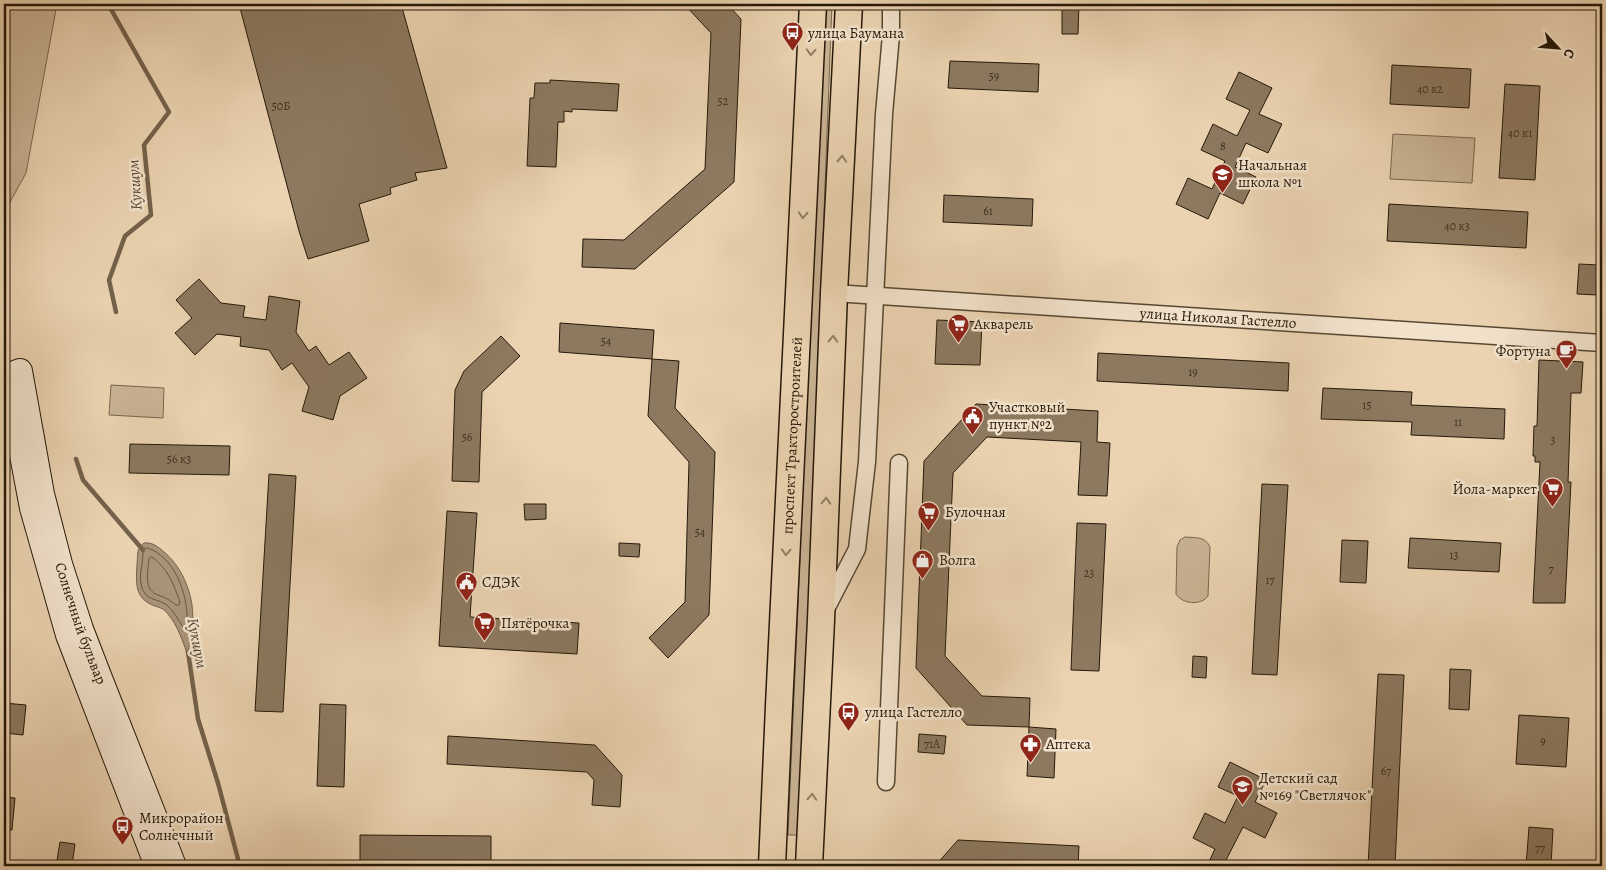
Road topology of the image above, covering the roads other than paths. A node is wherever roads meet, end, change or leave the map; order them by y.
1 (813, 4) edge
2 (850, 4) edge
3 (891, 4) edge
4 (834, 293) junction
5 (875, 296) junction
6 (1602, 343) edge
7 (10, 375) edge
8 (899, 463) dead end
9 (821, 620) junction
10 (126, 764) junction
11 (886, 782) dead end
12 (773, 855) edge
13 (809, 856) edge
14 (158, 866) edge
15 (174, 866) edge

1 -> 12 main road, проспект Тракторостроителей
4 -> 2 main road
3 - 5 street
4 - 5 street, улица Николая Гастелло
9 -> 4 main road
5 - 6 street, улица Николая Гастелло
5 - 9 street
7 - 10 street, Солнечный бульвар
8 - 11 street
13 -> 9 main road
10 - 14 street, Солнечный бульвар
10 - 15 street, Солнечный бульвар
12 - 13 main road

